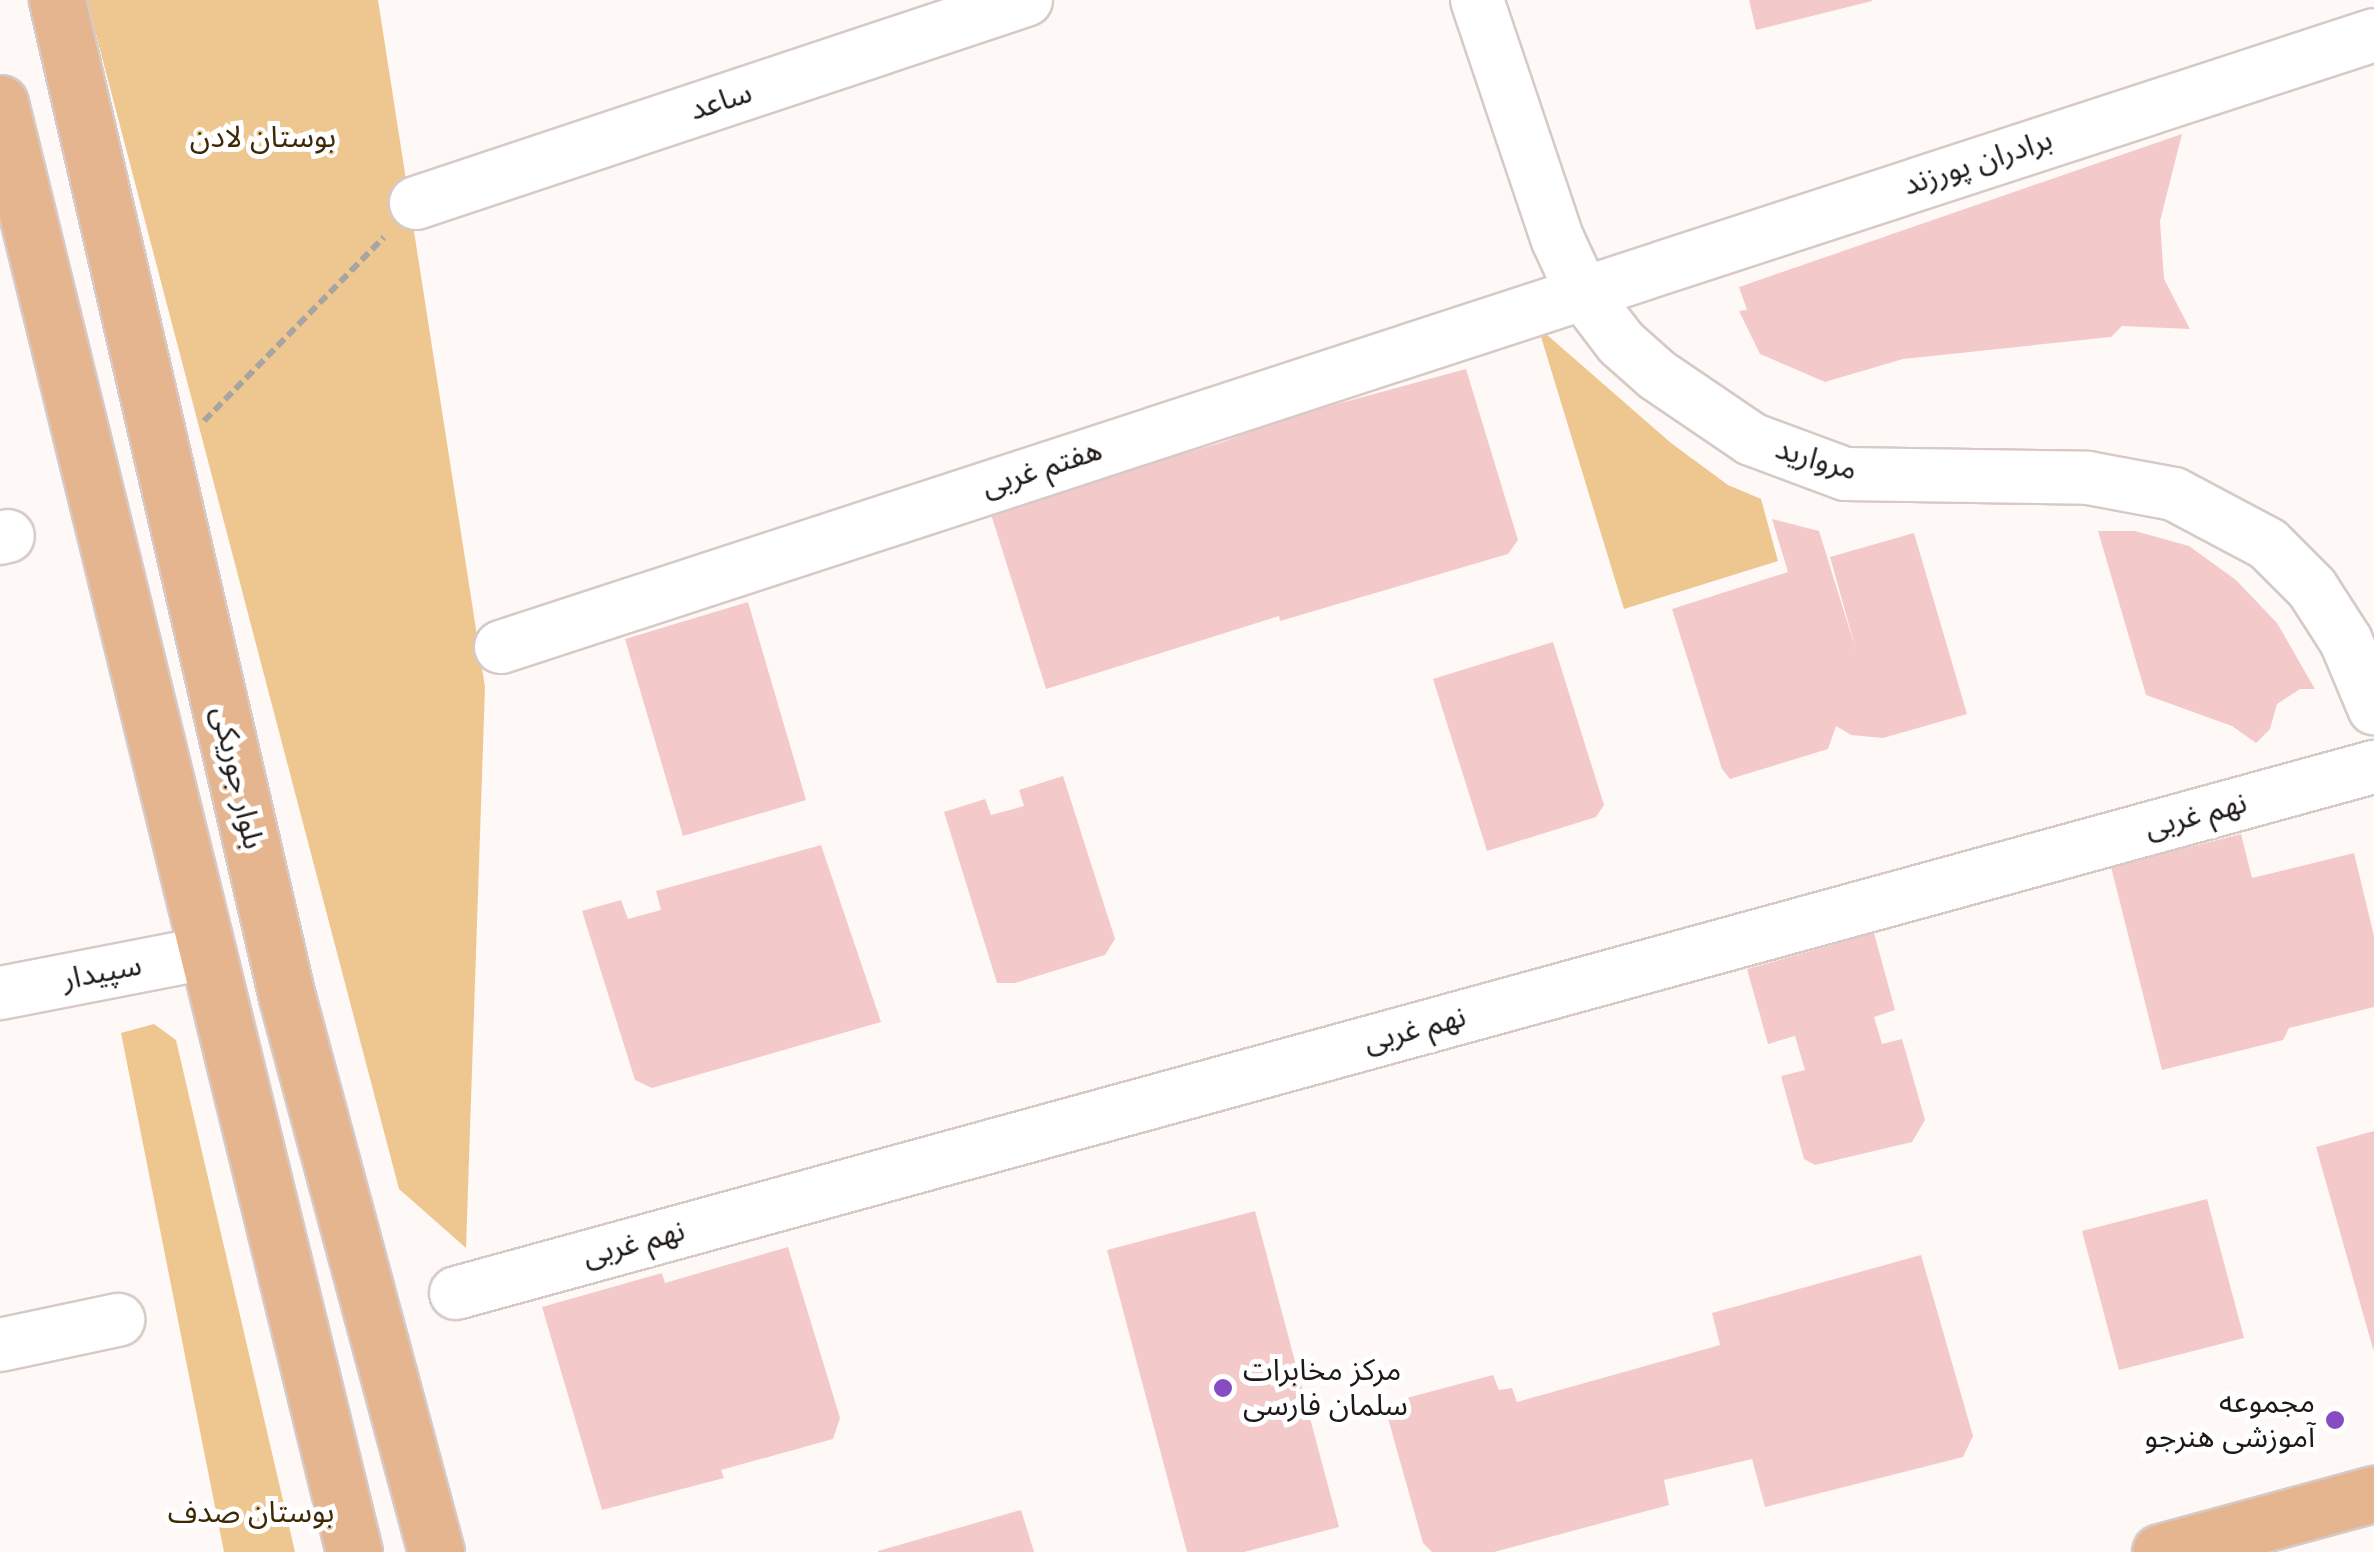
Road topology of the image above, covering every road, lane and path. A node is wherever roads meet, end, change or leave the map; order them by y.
1 (57, 0) edge
2 (1026, 0) edge
3 (1477, 0) edge
4 (2374, 35) edge
5 (0, 103) edge
6 (416, 204) joint
7 (1582, 292) junction
8 (165, 462) junction
9 (501, 647) dead end
10 (2374, 708) edge
11 (2374, 767) edge
12 (204, 952) junction
13 (0, 993) edge
14 (456, 1293) dead end
15 (118, 1320) dead end
16 (0, 1344) edge
17 (2374, 1494) edge
18 (354, 1552) edge
19 (436, 1552) edge
20 (2160, 1552) edge

1 - 8 main road, بلوار جوریکی
2 - 6 street, ساعد
3 - 7 street, مروارید
4 - 7 street, برادران پورزند
5 - 12 main road
6 - 8 path
7 - 9 street, هفتم غربی
7 - 10 street, مروارید
8 - 19 main road, بلوار جوریکی
11 - 14 street, نهم غربی
12 - 13 street, سپیدار
12 - 18 main road
15 - 16 street
17 - 20 main road

